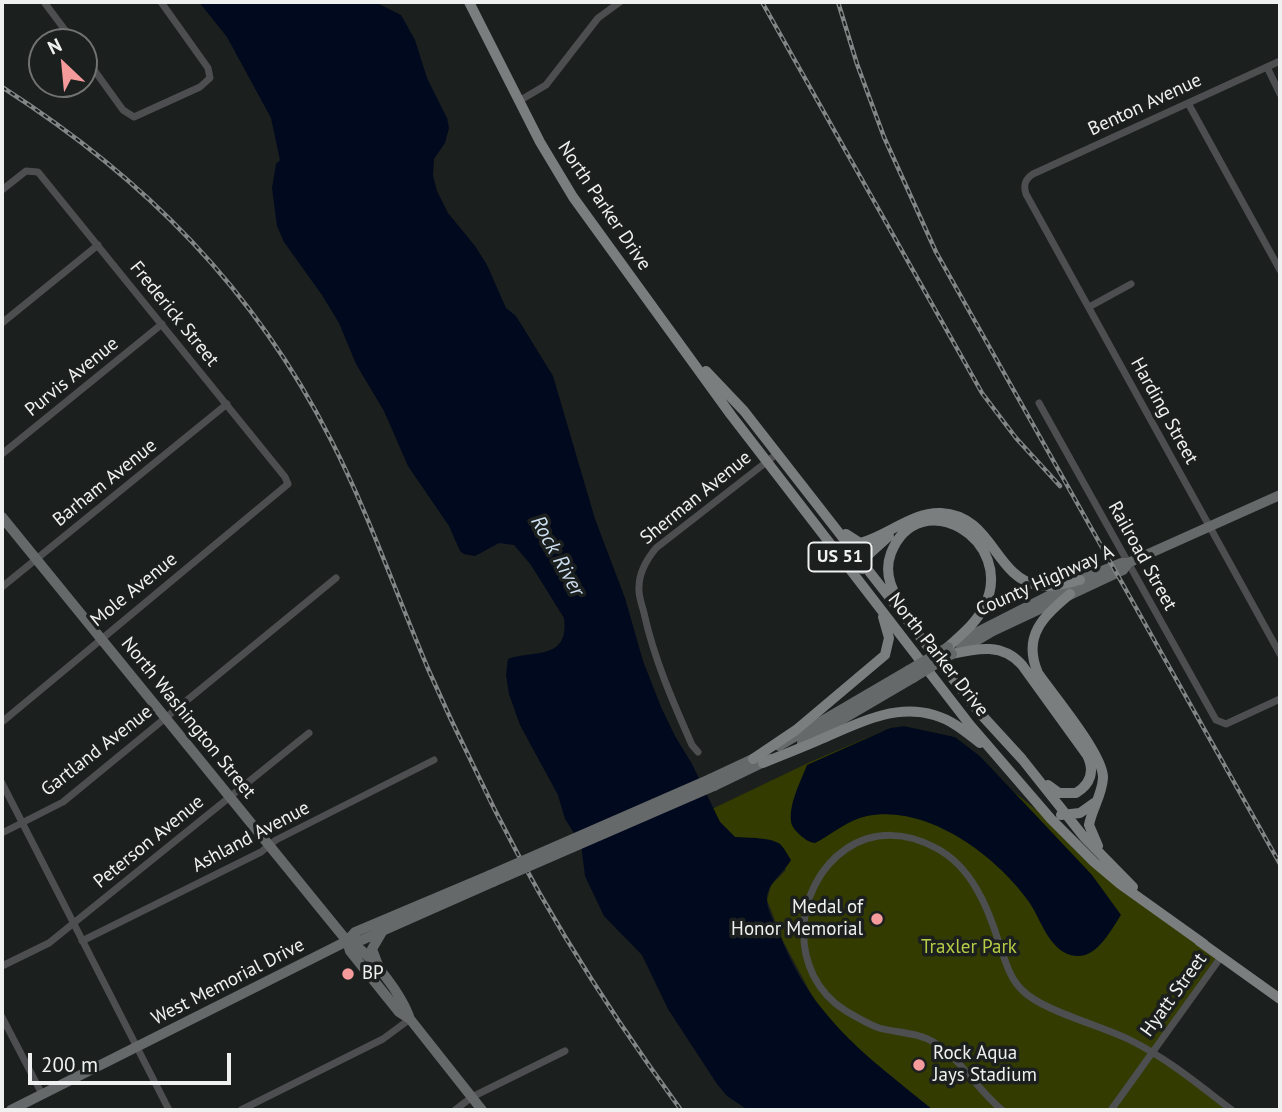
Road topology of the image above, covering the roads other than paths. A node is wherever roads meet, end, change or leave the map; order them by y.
1 (44, 2) edge
2 (161, 2) edge
3 (468, 2) edge
4 (620, 2) edge
5 (64, 28) edge
6 (1280, 61) edge
7 (1267, 67) junction
8 (98, 75) edge
9 (1280, 94) edge
10 (519, 101) junction
11 (1188, 103) junction
12 (1025, 182) joint
13 (2, 190) edge
14 (98, 245) junction
15 (1280, 270) edge
16 (1131, 284) dead end
17 (1089, 307) junction
18 (2, 323) edge
19 (162, 324) junction
20 (684, 349) junction
21 (1039, 403) dead end
22 (228, 404) junction
23 (778, 453) junction
24 (2, 454) edge
25 (766, 461) junction
26 (288, 484) joint
27 (1280, 495) edge
28 (823, 511) junction
29 (2, 517) edge
30 (905, 523) junction
31 (1210, 526) junction
32 (36, 559) junction
33 (1128, 563) junction
34 (863, 564) junction
35 (336, 578) dead end
36 (1080, 580) junction
37 (861, 584) junction
38 (2, 587) edge
39 (1070, 594) junction
40 (880, 608) junction
41 (918, 631) junction
42 (100, 638) junction
43 (950, 651) junction
44 (1280, 654) edge
45 (1280, 699) edge
46 (165, 718) junction
47 (2, 722) edge
48 (309, 733) dead end
49 (698, 752) dead end
50 (434, 760) dead end
51 (1022, 760) junction
52 (758, 761) junction
53 (1002, 761) junction
54 (2, 783) edge
55 (229, 797) junction
56 (1097, 799) junction
57 (1035, 800) junction
58 (1066, 815) junction
59 (22, 822) junction
60 (2, 833) edge
61 (269, 846) junction
62 (1112, 865) junction
63 (492, 879) junction
64 (74, 924) junction
65 (383, 931) junction
66 (82, 941) junction
67 (347, 941) junction
68 (1204, 944) junction
69 (1220, 957) junction
70 (2, 966) edge
71 (389, 984) junction
72 (1280, 999) edge
73 (2, 1017) edge
74 (410, 1020) junction
75 (136, 1047) junction
76 (565, 1051) dead end
77 (1153, 1052) junction
78 (42, 1094) junction
79 (472, 1097) junction
80 (11, 1110) edge
81 (169, 1110) edge
82 (242, 1110) edge
83 (455, 1110) edge
84 (482, 1110) edge
85 (1002, 1110) edge
86 (1111, 1110) edge
87 (1232, 1110) edge

1 - 5 street
2 - 8 street
3 - 10 main road, North Parker Drive / US 51
4 - 10 street
6 - 7 street, Benton Avenue
7 - 9 street
7 - 11 street, Benton Avenue
10 - 20 main road, North Parker Drive / US 51
11 - 12 street, Benton Avenue
11 - 15 street
12 - 17 street, Harding Street
13 - 14 street, Frederick Street
14 - 18 street
14 - 19 street, Frederick Street
16 - 17 street
17 - 31 street, Harding Street
19 - 22 street, Frederick Street
19 - 24 street, Purvis Avenue
20 - 23 main road, North Parker Drive / US 51
20 - 25 main road, North Parker Drive / US 51
21 - 33 street, Railroad Street
22 - 26 street, Frederick Street
22 - 32 street, Barham Avenue
23 - 25 street, Sherman Avenue
23 - 28 main road, North Parker Drive / US 51
25 - 37 main road, North Parker Drive / US 51
25 - 49 street, Sherman Avenue
26 - 42 street, Mole Avenue
27 - 31 main road
28 - 30 main road
28 - 34 main road, North Parker Drive / US 51
29 - 32 main road, North Washington Street
30 - 34 main road
30 - 36 main road
31 - 33 main road
31 - 44 street, Harding Street
32 - 38 street, Barham Avenue
32 - 42 main road, North Washington Street
33 - 36 main road, County Highway A
33 - 39 main road, County Highway A
33 - 45 street, Railroad Street
34 - 37 main road
34 - 41 main road, North Parker Drive / US 51
35 - 46 street, Gartland Avenue
36 - 43 main road, County Highway A
37 - 40 main road, North Parker Drive / US 51
39 - 43 main road, County Highway A
39 - 56 main road
40 - 52 main road
40 - 53 main road, North Parker Drive / US 51
41 - 43 main road
41 - 51 main road, North Parker Drive / US 51
42 - 46 main road, North Washington Street
42 - 47 street, Mole Avenue
43 - 51 main road
43 - 52 main road, County Highway A, bridge
46 - 55 main road, North Washington Street
46 - 59 street, Gartland Avenue
48 - 55 street, Peterson Avenue
50 - 61 street, Ashland Avenue
51 - 58 main road, North Parker Drive / US 51
52 - 53 main road
52 - 63 main road, County Highway A, bridge
53 - 57 main road, North Parker Drive / US 51
54 - 59 street
55 - 61 main road, North Washington Street
55 - 64 street, Peterson Avenue
56 - 58 main road
56 - 62 main road
57 - 58 main road
57 - 68 main road, North Parker Drive / US 51
58 - 62 main road, North Parker Drive / US 51
59 - 60 street, Gartland Avenue
59 - 64 street
61 - 66 street, Ashland Avenue
61 - 67 main road, North Washington Street
62 - 68 main road, North Parker Drive / US 51
63 - 65 main road, West Memorial Drive
63 - 67 main road, West Memorial Drive
64 - 66 street
64 - 70 street, Peterson Avenue
65 - 67 main road, West Memorial Drive
65 - 71 main road
66 - 75 street
67 - 71 main road, North Washington Street
67 - 74 main road, North Washington Street
67 - 75 main road, West Memorial Drive
68 - 69 main road, North Parker Drive / US 51
69 - 72 main road, North Parker Drive / US 51
69 - 77 street, Hyatt Street
71 - 74 main road, North Washington Street
73 - 78 street
74 - 79 main road, North Washington Street
74 - 82 street
75 - 78 main road, West Memorial Drive
75 - 81 street
76 - 79 street
77 - 85 street
77 - 86 street, Hyatt Street
77 - 87 street
78 - 80 main road, West Memorial Drive
79 - 83 street
79 - 84 main road, North Washington Street

